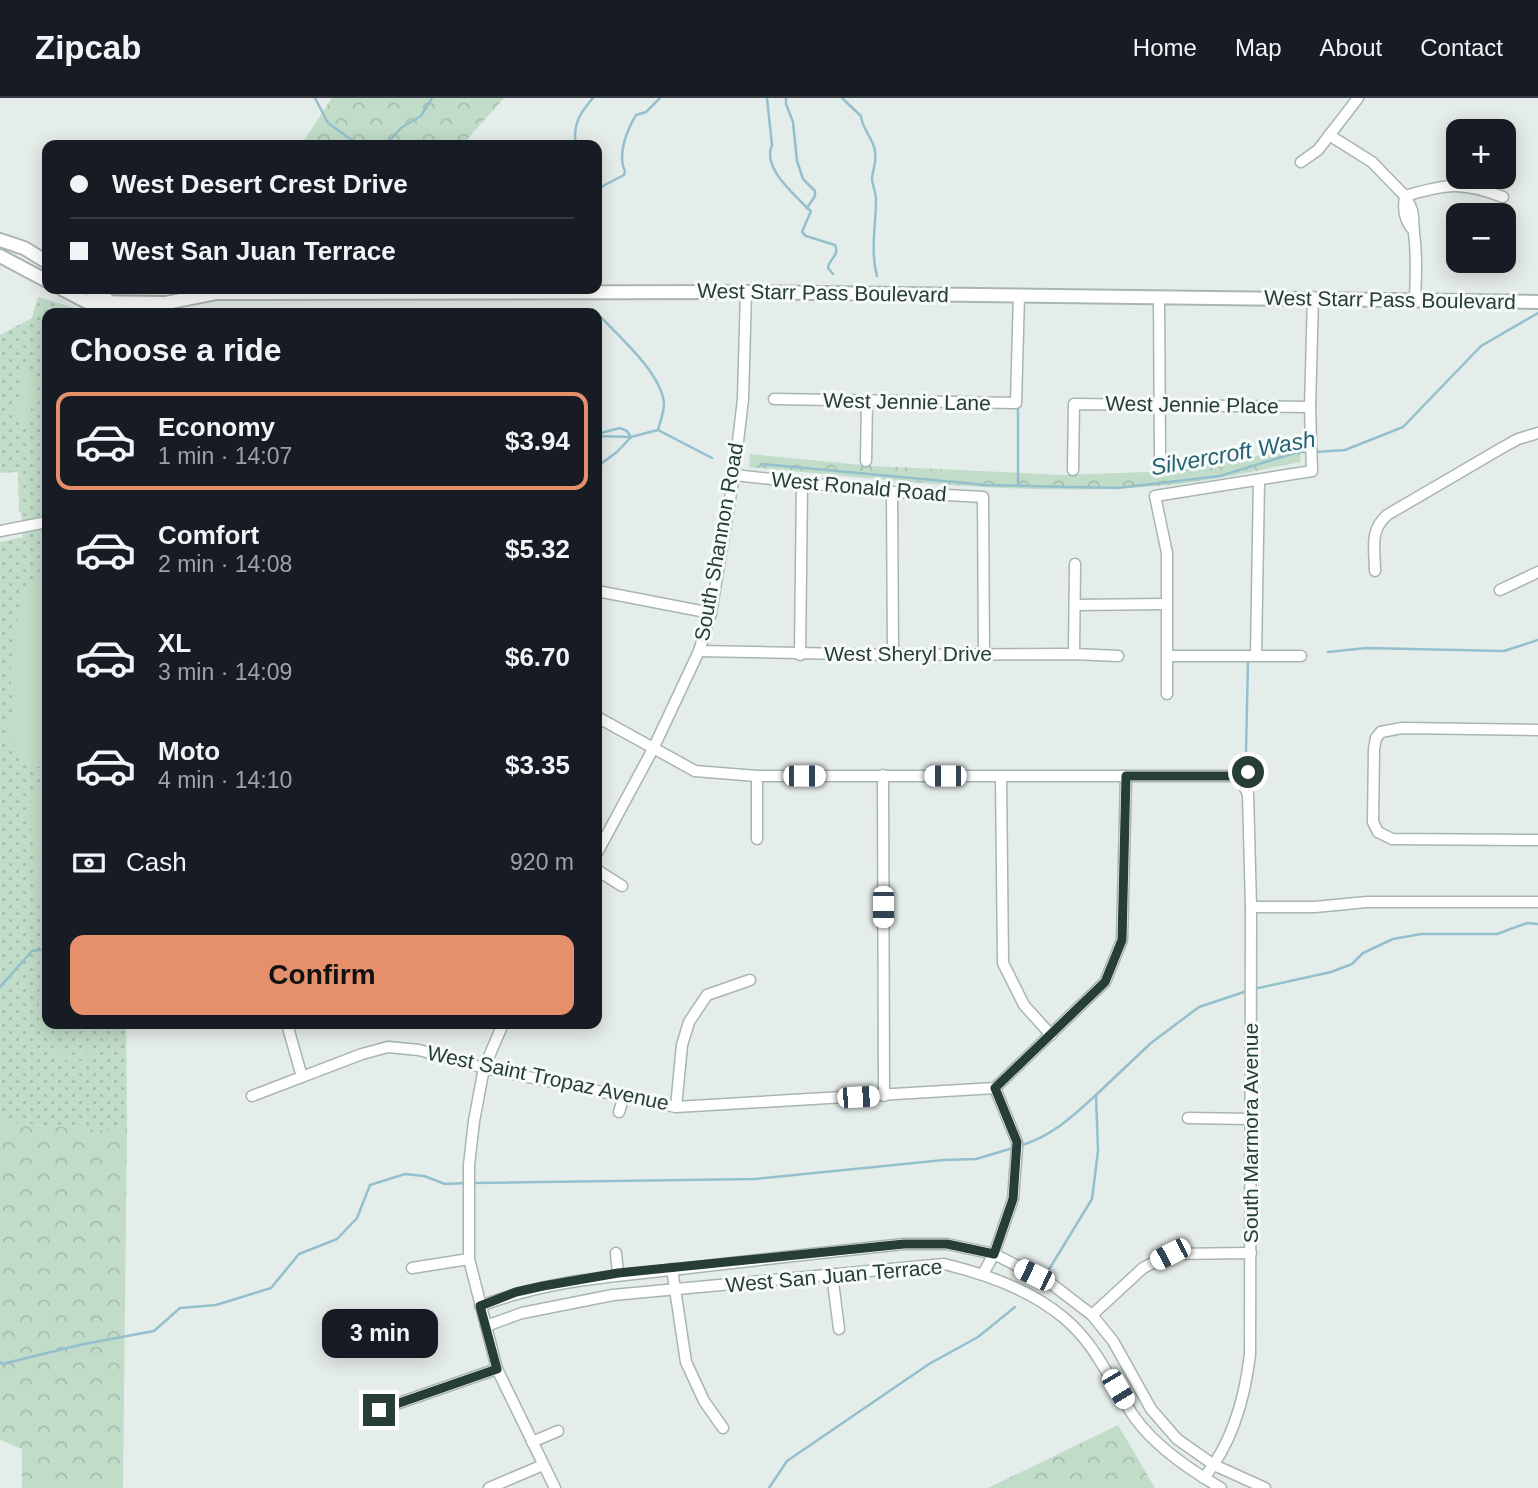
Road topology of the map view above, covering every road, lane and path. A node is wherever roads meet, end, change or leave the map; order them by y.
1 (1358, 98) edge
2 (1329, 135) junction
3 (1301, 162) dead end
4 (1405, 196) junction
5 (1503, 197) dead end
6 (0, 240) edge
7 (0, 256) edge
8 (42, 259) edge
9 (42, 278) edge
10 (602, 292) edge
11 (746, 292) junction
12 (72, 294) edge
13 (94, 294) edge
14 (211, 294) edge
15 (1019, 295) junction
16 (1159, 298) junction
17 (1313, 298) junction
18 (1415, 300) junction
19 (1538, 302) edge
20 (108, 307) edge
21 (775, 399) dead end
22 (867, 401) junction
23 (1160, 404) junction
24 (1310, 407) junction
25 (1538, 433) edge
26 (1160, 458) dead end
27 (866, 461) dead end
28 (1073, 470) dead end
29 (734, 475) junction
30 (1259, 480) junction
31 (802, 482) junction
32 (892, 492) junction
33 (42, 523) edge
34 (0, 531) edge
35 (1075, 564) dead end
36 (1375, 571) dead end
37 (1538, 572) edge
38 (1500, 590) dead end
39 (602, 592) edge
40 (1075, 604) junction
41 (1165, 604) junction
42 (710, 613) junction
43 (699, 651) junction
44 (984, 654) junction
45 (1074, 654) junction
46 (800, 655) junction
47 (892, 655) junction
48 (1256, 655) junction
49 (1118, 656) dead end
50 (1168, 656) junction
51 (1301, 656) dead end
52 (1167, 694) dead end
53 (602, 720) edge
54 (1538, 730) edge
55 (653, 749) junction
56 (1248, 772) dead end
57 (883, 775) junction
58 (758, 776) junction
59 (1001, 776) junction
60 (1126, 776) junction
61 (1240, 779) junction
62 (757, 839) dead end
63 (1538, 840) edge
64 (602, 844) edge
65 (602, 873) edge
66 (622, 886) dead end
67 (1538, 902) edge
68 (1251, 907) junction
69 (750, 979) dead end
70 (288, 1029) edge
71 (501, 1029) edge
72 (1051, 1035) junction
73 (484, 1068) junction
74 (302, 1077) junction
75 (995, 1088) junction
76 (252, 1096) dead end
77 (624, 1096) junction
78 (884, 1096) junction
79 (676, 1107) junction
80 (619, 1112) dead end
81 (1188, 1118) dead end
82 (1251, 1119) junction
83 (1251, 1252) junction
84 (616, 1253) dead end
85 (994, 1254) junction
86 (469, 1259) junction
87 (412, 1268) dead end
88 (672, 1269) junction
89 (618, 1273) junction
90 (832, 1274) junction
91 (983, 1274) junction
92 (675, 1290) junction
93 (480, 1306) junction
94 (1093, 1315) junction
95 (486, 1326) junction
96 (839, 1329) dead end
97 (497, 1369) junction
98 (379, 1410) dead end
99 (723, 1428) dead end
100 (558, 1431) dead end
101 (532, 1442) junction
102 (543, 1465) junction
103 (1214, 1465) junction
104 (1205, 1478) junction
105 (489, 1488) edge
106 (555, 1488) edge
107 (1221, 1488) edge
108 (1265, 1488) edge

1 - 2 street
2 - 3 street
2 - 4 street
4 - 5 street
4 - 18 street
6 - 8 street
7 - 9 street
10 - 11 street, West Starr Pass Boulevard
11 - 15 street, West Starr Pass Boulevard
11 - 29 street, South Shannon Road
12 - 20 street, West Starr Pass Boulevard
13 - 20 street, West Starr Pass Boulevard
14 - 20 street, West Starr Pass Boulevard
15 - 16 street, West Starr Pass Boulevard
15 - 22 street, West Jennie Lane
16 - 17 street, West Starr Pass Boulevard
16 - 23 street
17 - 18 street, West Starr Pass Boulevard
17 - 24 street
18 - 19 street, West Starr Pass Boulevard
21 - 22 street, West Jennie Lane
22 - 27 street
23 - 24 street, West Jennie Place
23 - 26 street
23 - 28 street, West Jennie Place
24 - 30 street
25 - 36 street
29 - 31 street, West Ronald Road
29 - 42 street, South Shannon Road
30 - 41 street
30 - 48 street
31 - 32 street, West Ronald Road
31 - 46 street
32 - 44 street, West Ronald Road
32 - 47 street
33 - 34 street
35 - 40 street
37 - 38 street
39 - 42 street
40 - 41 street
40 - 45 street
41 - 50 street
42 - 43 street, South Shannon Road
43 - 46 street, West Sheryl Drive
43 - 55 street, South Shannon Road
44 - 45 street, West Sheryl Drive
44 - 47 street, West Sheryl Drive
45 - 49 street, West Sheryl Drive
46 - 47 street, West Sheryl Drive
48 - 50 street
48 - 51 street
50 - 52 street
53 - 55 street
54 - 63 street
55 - 58 street
55 - 64 street, South Shannon Road
56 - 61 street
57 - 58 street
57 - 59 street
57 - 78 street
58 - 62 street
59 - 60 street
59 - 72 street
60 - 61 street
60 - 72 street
61 - 68 street, South Marmora Avenue
65 - 66 street
67 - 68 street
68 - 82 street, South Marmora Avenue
69 - 79 street
70 - 74 street
71 - 73 street
72 - 75 street
73 - 74 street, West Saint Tropaz Avenue
73 - 77 street, West Saint Tropaz Avenue
73 - 86 street
74 - 76 street, West Saint Tropaz Avenue
75 - 78 street, West Saint Tropaz Avenue
75 - 85 street
77 - 79 street, West Saint Tropaz Avenue
77 - 80 street
78 - 79 street, West Saint Tropaz Avenue
81 - 82 street
82 - 83 street, South Marmora Avenue
83 - 94 street
83 - 103 street, South Marmora Avenue
84 - 89 street
85 - 88 street, West San Juan Terrace
85 - 91 street
85 - 94 street, West San Juan Terrace
86 - 87 street
86 - 93 street
88 - 89 street, West San Juan Terrace
88 - 92 street
89 - 93 street, West San Juan Terrace
90 - 91 street, West San Juan Terrace
90 - 92 street, West San Juan Terrace
90 - 96 street
91 - 104 street, West San Juan Terrace
92 - 95 street, West San Juan Terrace
92 - 99 street
93 - 95 street
94 - 103 street, West San Juan Terrace
95 - 97 street
97 - 98 street
97 - 101 street
100 - 101 street
101 - 102 street
102 - 105 street
102 - 106 street
103 - 104 street, South Marmora Avenue
103 - 108 street, West San Juan Terrace
104 - 107 street, West San Juan Terrace

